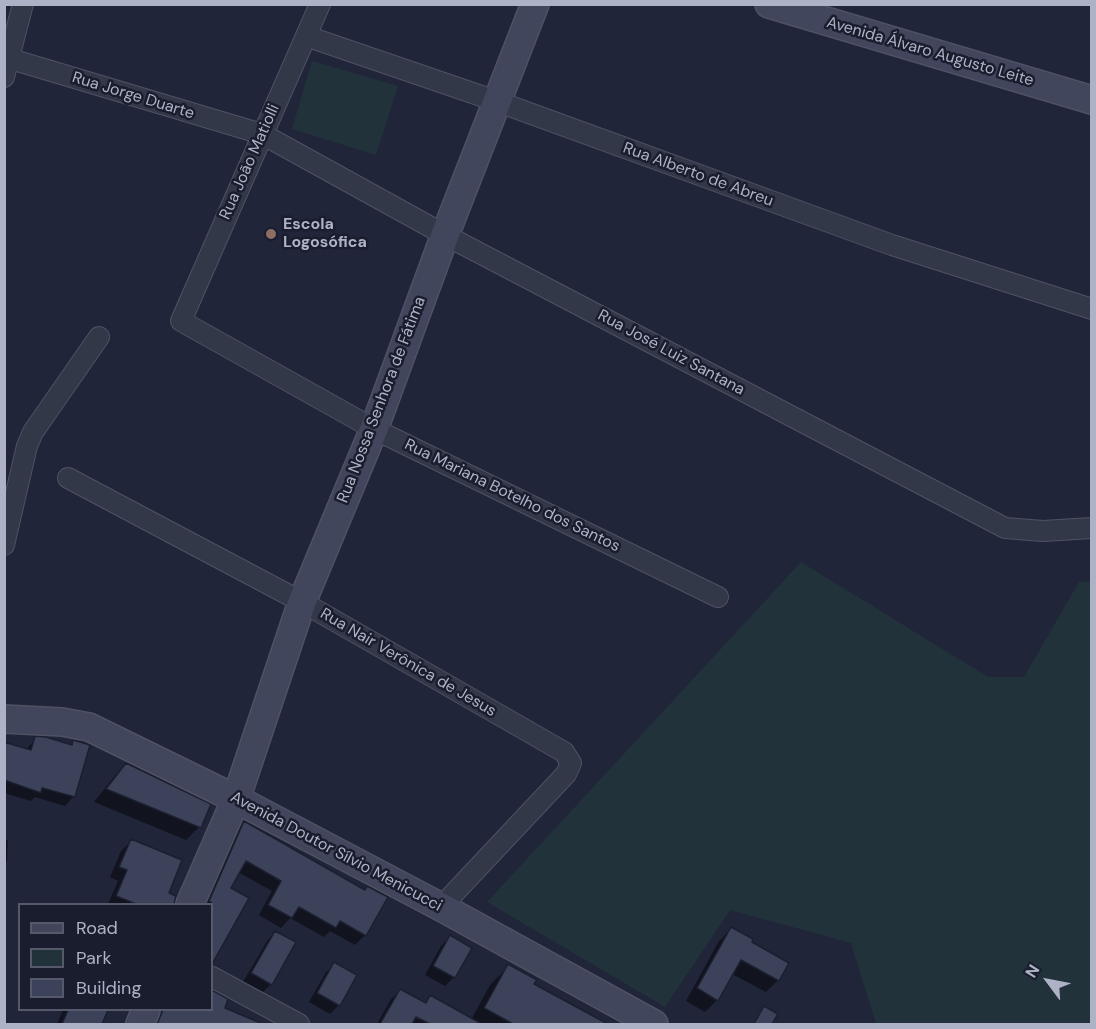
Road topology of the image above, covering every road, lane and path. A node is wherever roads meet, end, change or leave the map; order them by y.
1 (23, 4) edge
2 (320, 4) edge
3 (535, 4) edge
4 (769, 4) edge
5 (306, 36) junction
6 (6, 64) edge
7 (1092, 100) edge
8 (496, 101) junction
9 (262, 134) junction
10 (445, 235) junction
11 (1092, 309) edge
12 (181, 321) joint
13 (99, 338) dead end
14 (374, 429) junction
15 (68, 477) dead end
16 (1092, 528) edge
17 (5, 545) edge
18 (718, 597) dead end
19 (302, 602) junction
20 (9, 724) edge
21 (236, 799) junction
22 (190, 903) edge
23 (441, 907) junction
24 (213, 978) edge
25 (299, 1024) edge
26 (654, 1024) edge

1 - 6 street
2 - 5 street, Rua João Matiolli
3 - 8 street, Rua Nossa Senhora de Fátima
4 - 7 street, Avenida Álvaro Augusto Leite
5 - 8 street, Rua Alberto de Abreu
5 - 9 street, Rua João Matiolli
6 - 9 street, Rua Jorge Duarte
8 - 10 street, Rua Nossa Senhora de Fátima
8 - 11 street, Rua Alberto de Abreu
9 - 10 street, Rua José Luiz Santana
9 - 12 street, Rua João Matiolli
10 - 14 street, Rua Nossa Senhora de Fátima
10 - 16 street, Rua José Luiz Santana
12 - 14 street, Rua Mariana Botelho dos Santos
13 - 17 street
14 - 18 street, Rua Mariana Botelho dos Santos
14 - 19 street, Rua Nossa Senhora de Fátima
15 - 19 street, Rua Nair Verônica de Jesus
19 - 21 street, Rua Nossa Senhora de Fátima
19 - 23 street, Rua Nair Verônica de Jesus
20 - 21 street, Avenida Doutor Sílvio Menicucci
21 - 22 street, Rua Nossa Senhora de Fátima
21 - 23 street, Avenida Doutor Sílvio Menicucci
23 - 26 street, Avenida Doutor Sílvio Menicucci
24 - 25 street

